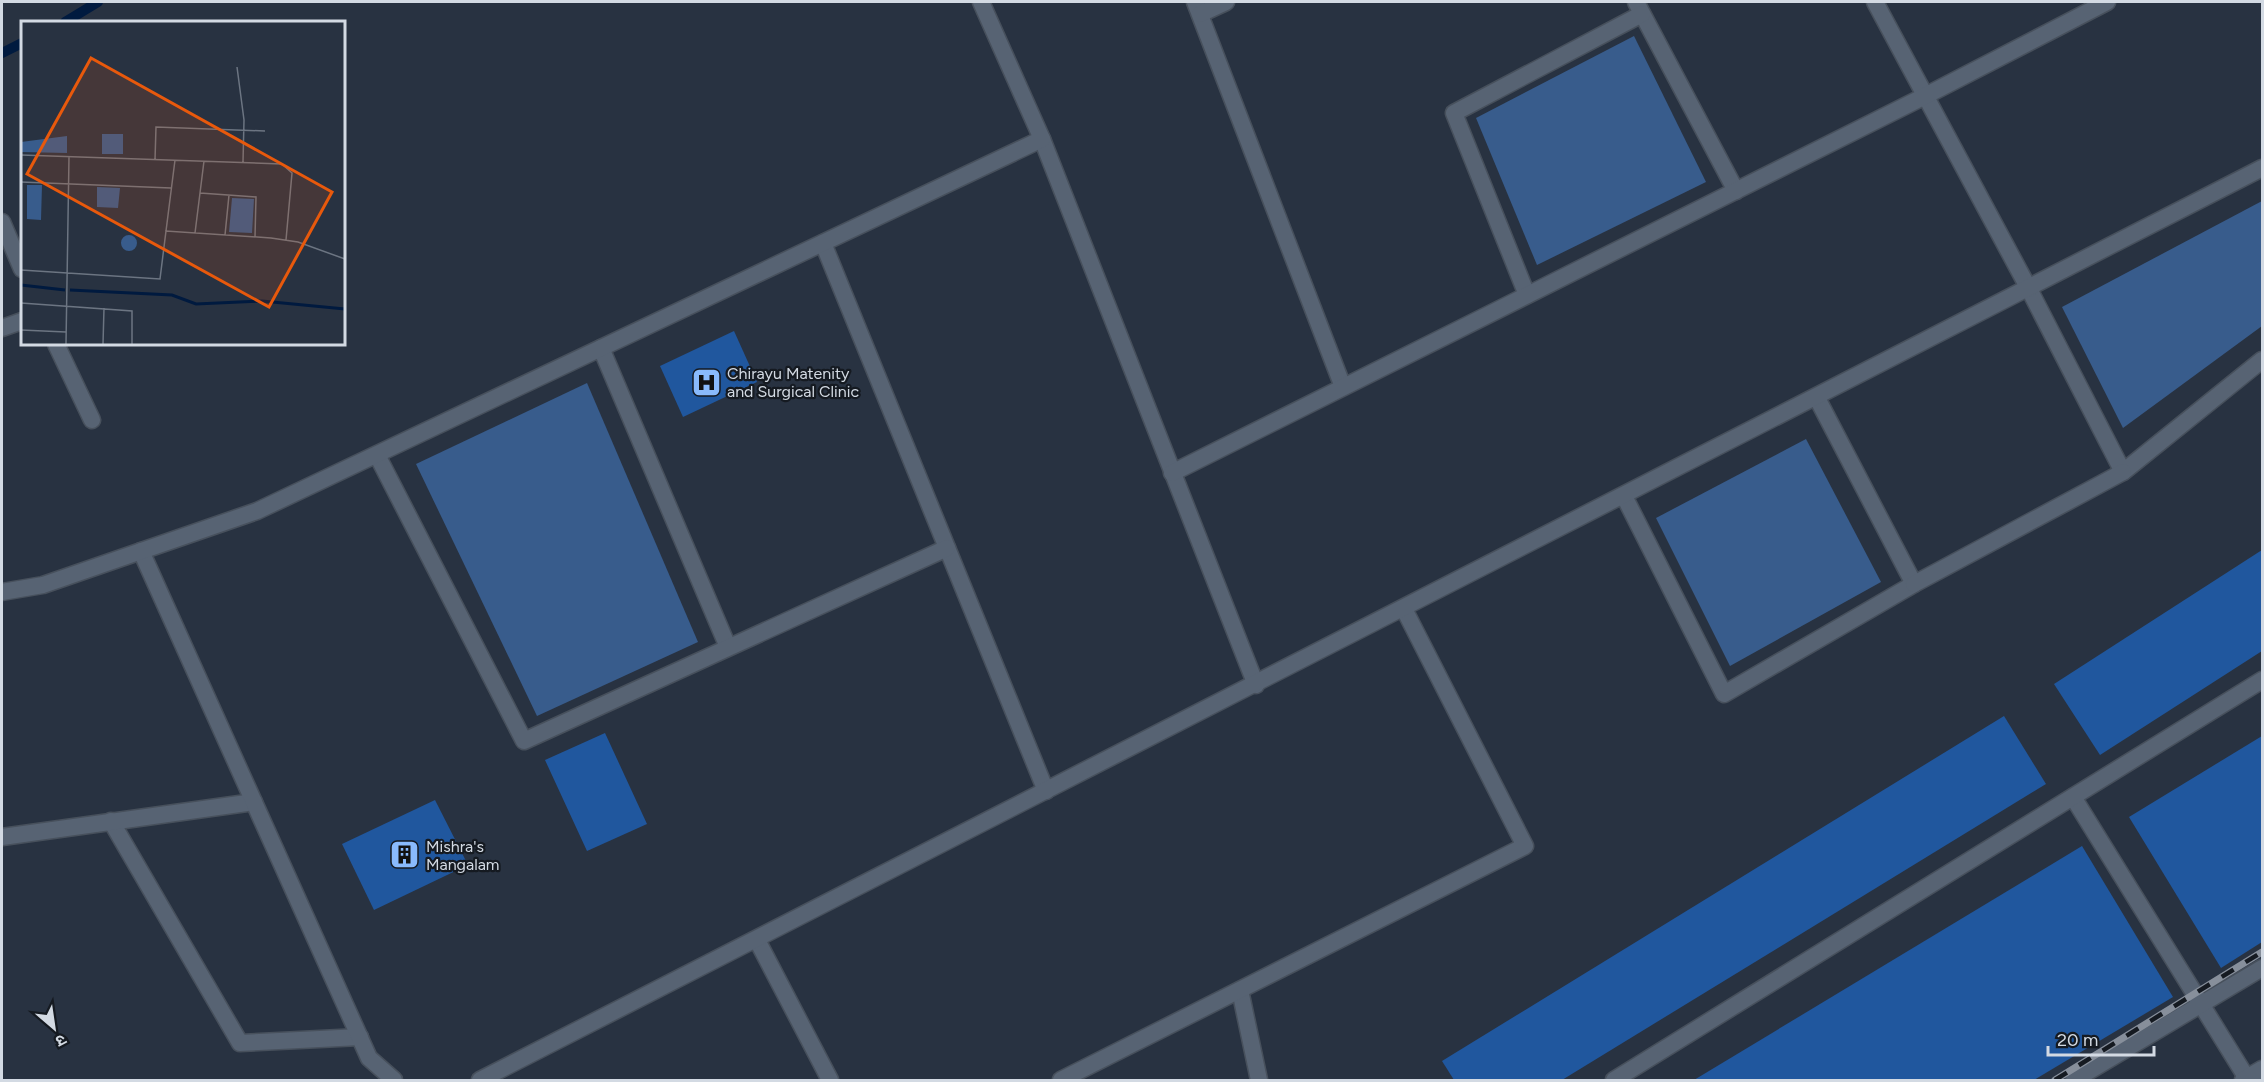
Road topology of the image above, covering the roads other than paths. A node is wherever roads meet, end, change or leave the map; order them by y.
1 (981, 2) edge
2 (1226, 2) edge
3 (1875, 2) edge
4 (2106, 2) edge
5 (1198, 8) edge
6 (1639, 8) edge
7 (1925, 96) junction
8 (1042, 139) junction
9 (2262, 168) edge
10 (1736, 191) junction
11 (2, 222) edge
12 (823, 243) junction
13 (21, 268) edge
14 (2028, 289) junction
15 (1527, 296) junction
16 (21, 321) edge
17 (2, 328) edge
18 (56, 345) edge
19 (602, 348) junction
20 (2262, 360) edge
21 (1342, 387) junction
22 (1817, 398) junction
23 (92, 420) dead end
24 (377, 455) junction
25 (2123, 472) junction
26 (1172, 473) junction
27 (1624, 496) junction
28 (947, 548) junction
29 (141, 551) junction
30 (1914, 584) junction
31 (2, 592) edge
32 (1404, 609) junction
33 (728, 647) junction
34 (2262, 680) edge
35 (1256, 685) junction
36 (1046, 791) junction
37 (2073, 797) junction
38 (254, 802) junction
39 (111, 821) junction
40 (2, 837) edge
41 (757, 940) junction
42 (2262, 968) edge
43 (1240, 990) junction
44 (2201, 1005) junction
45 (360, 1037) junction
46 (2262, 1069) edge
47 (394, 1080) edge
48 (480, 1080) edge
49 (830, 1080) edge
50 (1061, 1080) edge
51 (1259, 1080) edge
52 (1614, 1080) edge
53 (2074, 1080) edge
54 (2246, 1080) edge

1 - 8 street
2 - 5 street
3 - 7 street
4 - 7 street
5 - 21 street
6 - 10 street
6 - 15 street
7 - 10 street
7 - 14 street
8 - 12 street
8 - 26 street
9 - 14 street
10 - 15 street
11 - 13 street
12 - 19 street
12 - 28 street
14 - 22 street
14 - 25 street
15 - 21 street
16 - 17 street
18 - 23 street
19 - 24 street
19 - 33 street
20 - 25 street
21 - 26 street
22 - 27 street
22 - 30 street
24 - 29 street
24 - 33 street
25 - 30 street
26 - 35 street
27 - 30 street
27 - 32 street
28 - 33 street
28 - 36 street
29 - 31 street
29 - 38 street
32 - 35 street
32 - 43 street
34 - 37 street
35 - 36 street
36 - 41 street
37 - 44 street
37 - 52 street
38 - 39 street
38 - 45 street
39 - 40 street
39 - 45 street
41 - 48 street
41 - 49 street
42 - 44 street
43 - 50 street
43 - 51 street
44 - 53 street
44 - 54 street
45 - 47 street
46 - 54 street

